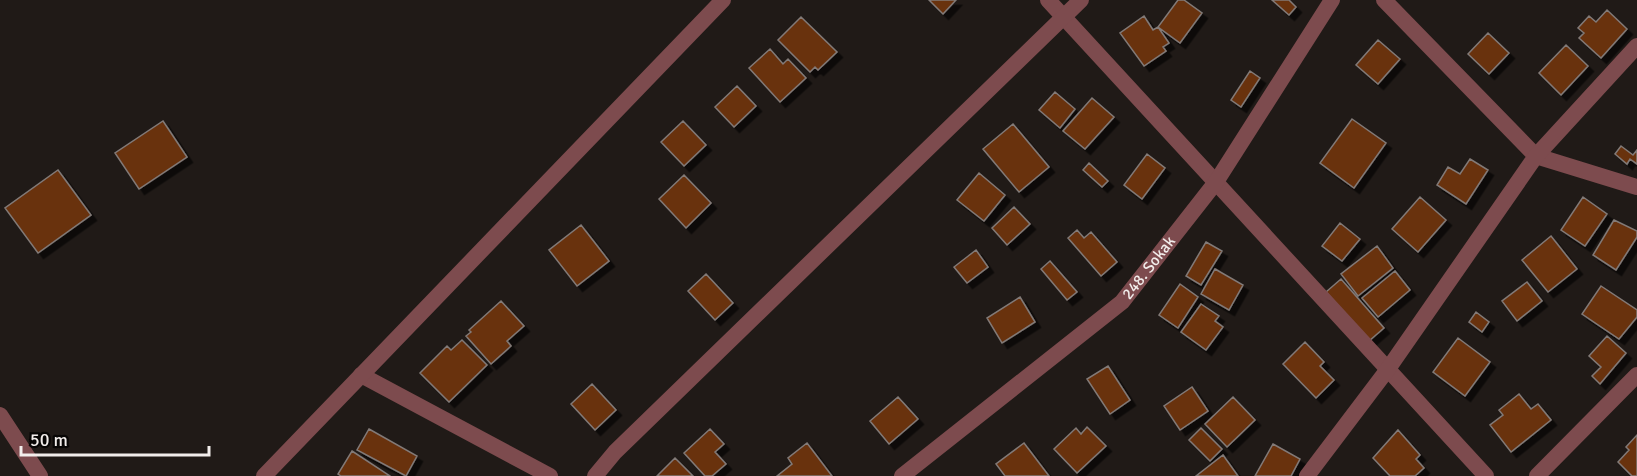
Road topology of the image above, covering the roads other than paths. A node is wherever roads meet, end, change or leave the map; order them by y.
1 (723, 0) edge
2 (1048, 0) edge
3 (1081, 0) edge
4 (1332, 0) edge
5 (1384, 0) edge
6 (1064, 17) junction
7 (1637, 46) edge
8 (1536, 156) junction
9 (1216, 182) junction
10 (1637, 187) edge
11 (1388, 369) junction
12 (361, 375) junction
13 (1637, 375) edge
14 (0, 415) edge
15 (40, 476) edge
16 (264, 476) edge
17 (550, 476) edge
18 (595, 476) edge
19 (902, 476) edge
20 (1307, 476) edge
21 (1486, 476) edge
22 (1537, 476) edge

1 - 12 street
2 - 6 street
3 - 6 street
4 - 9 street, 248. Sokak
5 - 8 street
6 - 9 street
6 - 18 street
7 - 8 street
8 - 10 street
8 - 11 street
9 - 11 street
9 - 19 street, 248. Sokak
11 - 20 street
11 - 21 street
12 - 16 street
12 - 17 street
13 - 22 street
14 - 15 street

